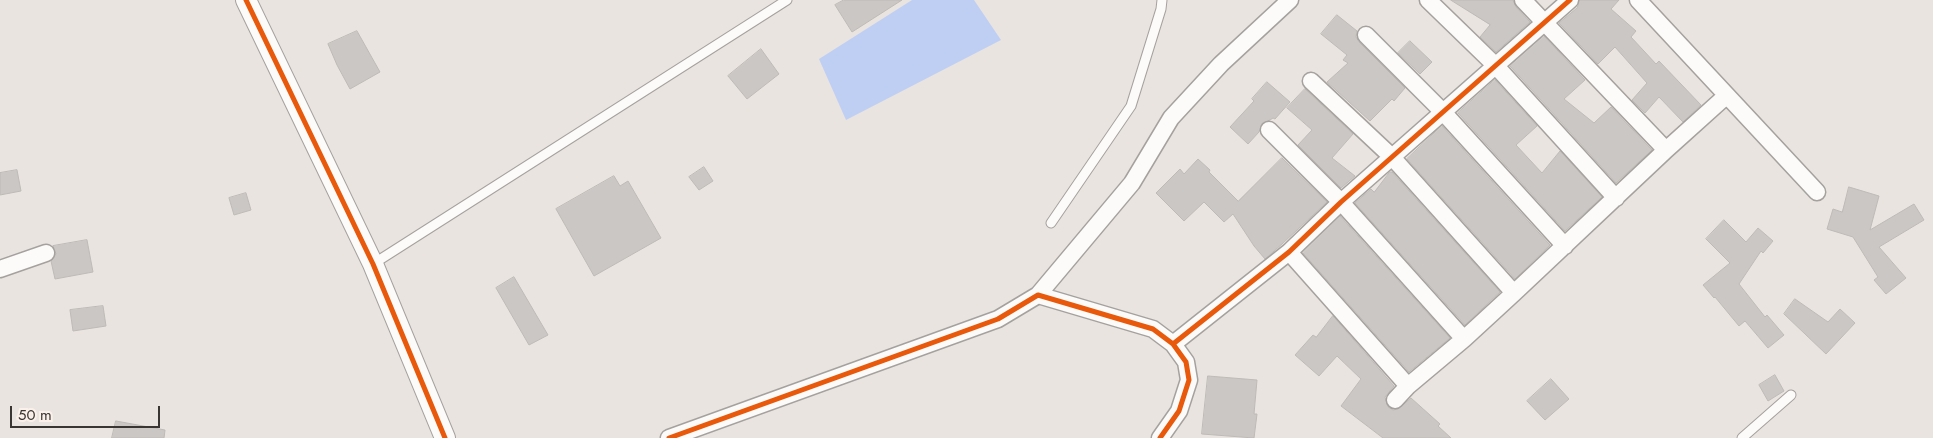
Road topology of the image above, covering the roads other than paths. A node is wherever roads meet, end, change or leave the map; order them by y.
1 (246, 0) edge
2 (787, 0) edge
3 (1162, 0) edge
4 (1290, 0) edge
5 (1428, 0) edge
6 (1523, 0) edge
7 (1570, 0) edge
8 (1638, 0) edge
9 (1545, 21) junction
10 (1366, 35) dead end
11 (1495, 65) junction
12 (1311, 81) dead end
13 (1726, 96) junction
14 (1443, 112) junction
15 (1268, 130) dead end
16 (1666, 150) junction
17 (1392, 157) junction
18 (1817, 192) dead end
19 (1616, 198) junction
20 (1341, 202) junction
21 (1051, 222) dead end
22 (1565, 246) junction
23 (1289, 252) junction
24 (46, 253) dead end
25 (373, 264) junction
26 (0, 269) edge
27 (1514, 293) junction
28 (1038, 295) junction
29 (1464, 339) junction
30 (1174, 344) junction
31 (1408, 386) junction
32 (1791, 395) dead end
33 (1395, 400) dead end
34 (445, 438) edge
35 (669, 438) edge
36 (1160, 438) edge
37 (1742, 438) edge

1 - 25 street
2 - 25 lane
3 - 21 lane
4 - 28 street
5 - 11 street
6 - 9 street
7 - 9 street
8 - 13 street
9 - 11 street
9 - 16 street
10 - 14 street
11 - 14 street
11 - 19 street
12 - 17 street
13 - 16 street
13 - 18 street
14 - 17 street
14 - 22 street
15 - 20 street
16 - 19 street
17 - 20 street
17 - 27 street
19 - 22 street
20 - 23 street
20 - 29 street
22 - 27 street
23 - 30 street
23 - 31 street
24 - 26 street
25 - 34 street
27 - 29 street
28 - 30 street
28 - 35 street
29 - 31 street
30 - 36 street
31 - 33 street
32 - 37 lane

